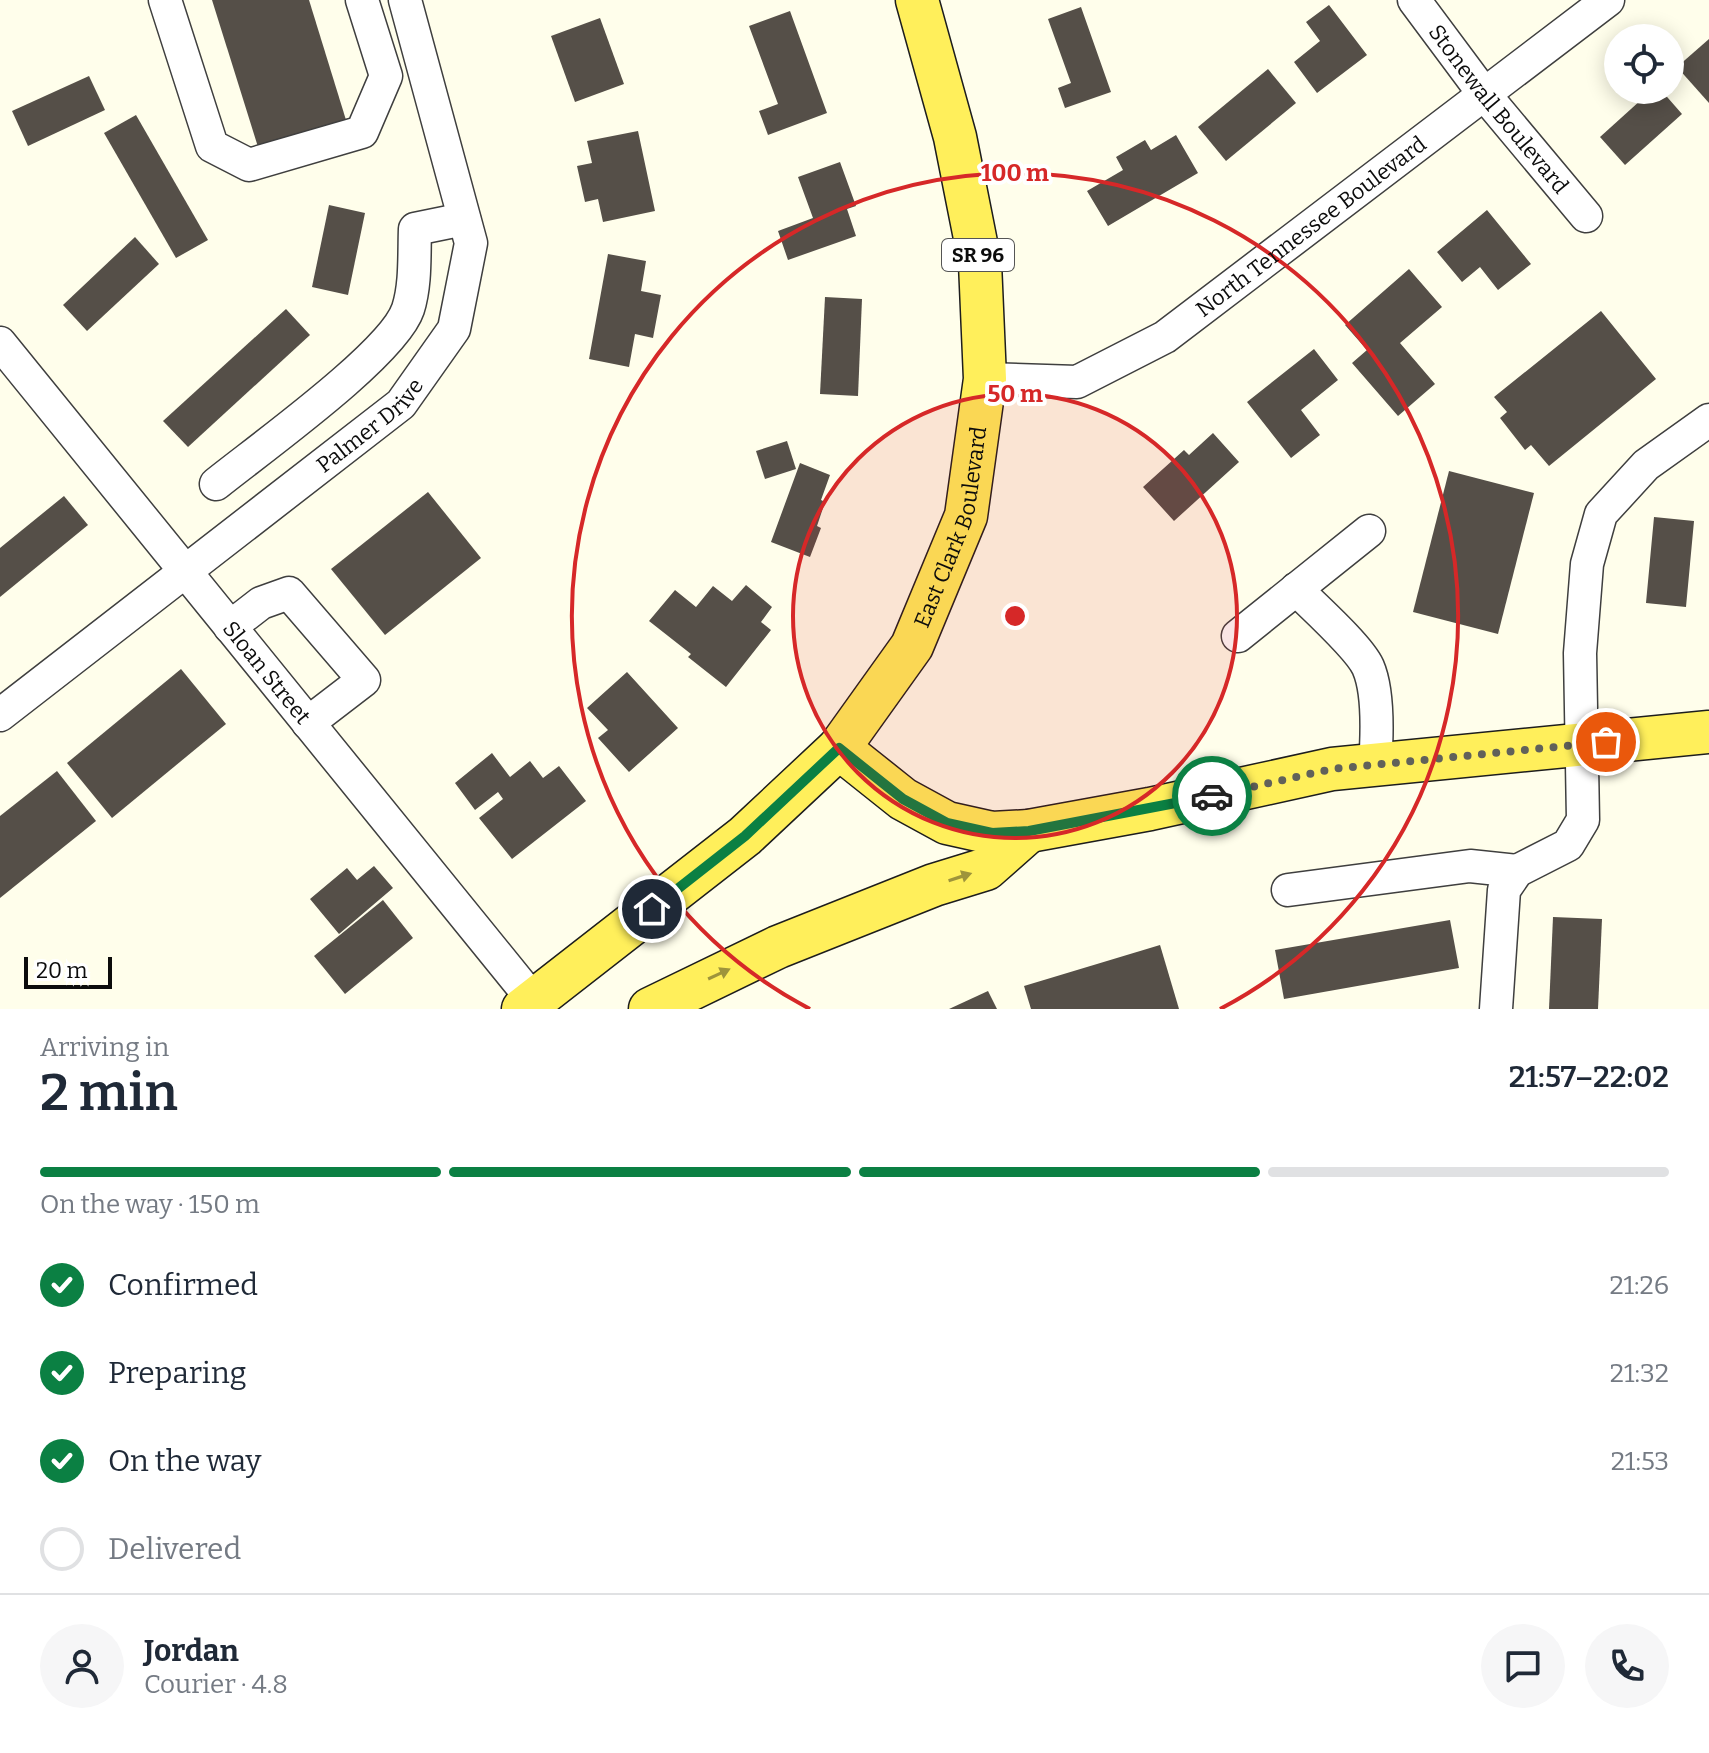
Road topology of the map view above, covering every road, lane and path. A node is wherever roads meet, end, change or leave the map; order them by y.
1 (165, 0) edge
2 (362, 0) edge
3 (405, 0) edge
4 (917, 0) edge
5 (1414, 0) edge
6 (1608, 0) edge
7 (425, 73) junction
8 (386, 76) junction
9 (1484, 94) junction
10 (1586, 216) dead end
11 (464, 219) junction
12 (0, 343) edge
13 (985, 379) junction
14 (318, 403) junction
15 (1709, 420) edge
16 (351, 443) junction
17 (255, 453) junction
18 (216, 484) dead end
19 (286, 494) junction
20 (1369, 531) dead end
21 (185, 571) junction
22 (1296, 589) junction
23 (230, 627) junction
24 (1238, 636) dead end
25 (0, 715) edge
26 (308, 723) junction
27 (1709, 732) edge
28 (1580, 745) junction
29 (839, 748) junction
30 (1375, 765) junction
31 (1029, 831) junction
32 (1517, 871) junction
33 (1288, 890) dead end
34 (542, 1006) edge
35 (650, 1009) edge
36 (1496, 1009) edge

1 - 8 street
2 - 8 street
3 - 7 street, Palmer Drive
4 - 13 main road, East Clark Boulevard / SR 96
5 - 9 street, Stonewall Boulevard
6 - 9 street, North Tennessee Boulevard
7 - 8 street
7 - 11 street, Palmer Drive
9 - 10 street, Stonewall Boulevard
9 - 13 street, North Tennessee Boulevard
11 - 14 street
11 - 16 street, Palmer Drive
12 - 21 street, Sloan Street
13 - 29 main road, East Clark Boulevard / SR 96
14 - 16 street
14 - 17 street
15 - 28 street
16 - 19 street, Palmer Drive
17 - 18 street
17 - 19 street
19 - 21 street, Palmer Drive
20 - 22 street
21 - 23 street, Sloan Street
21 - 25 street, Palmer Drive
22 - 24 street
22 - 30 street
23 - 26 street, Sloan Street
23 - 26 street
26 - 34 street, Sloan Street
27 - 28 main road
28 - 30 main road
28 - 32 street
29 - 31 main road
29 - 34 main road, East Clark Boulevard
30 - 31 main road
35 -> 31 main road
32 - 33 street
32 - 36 street

